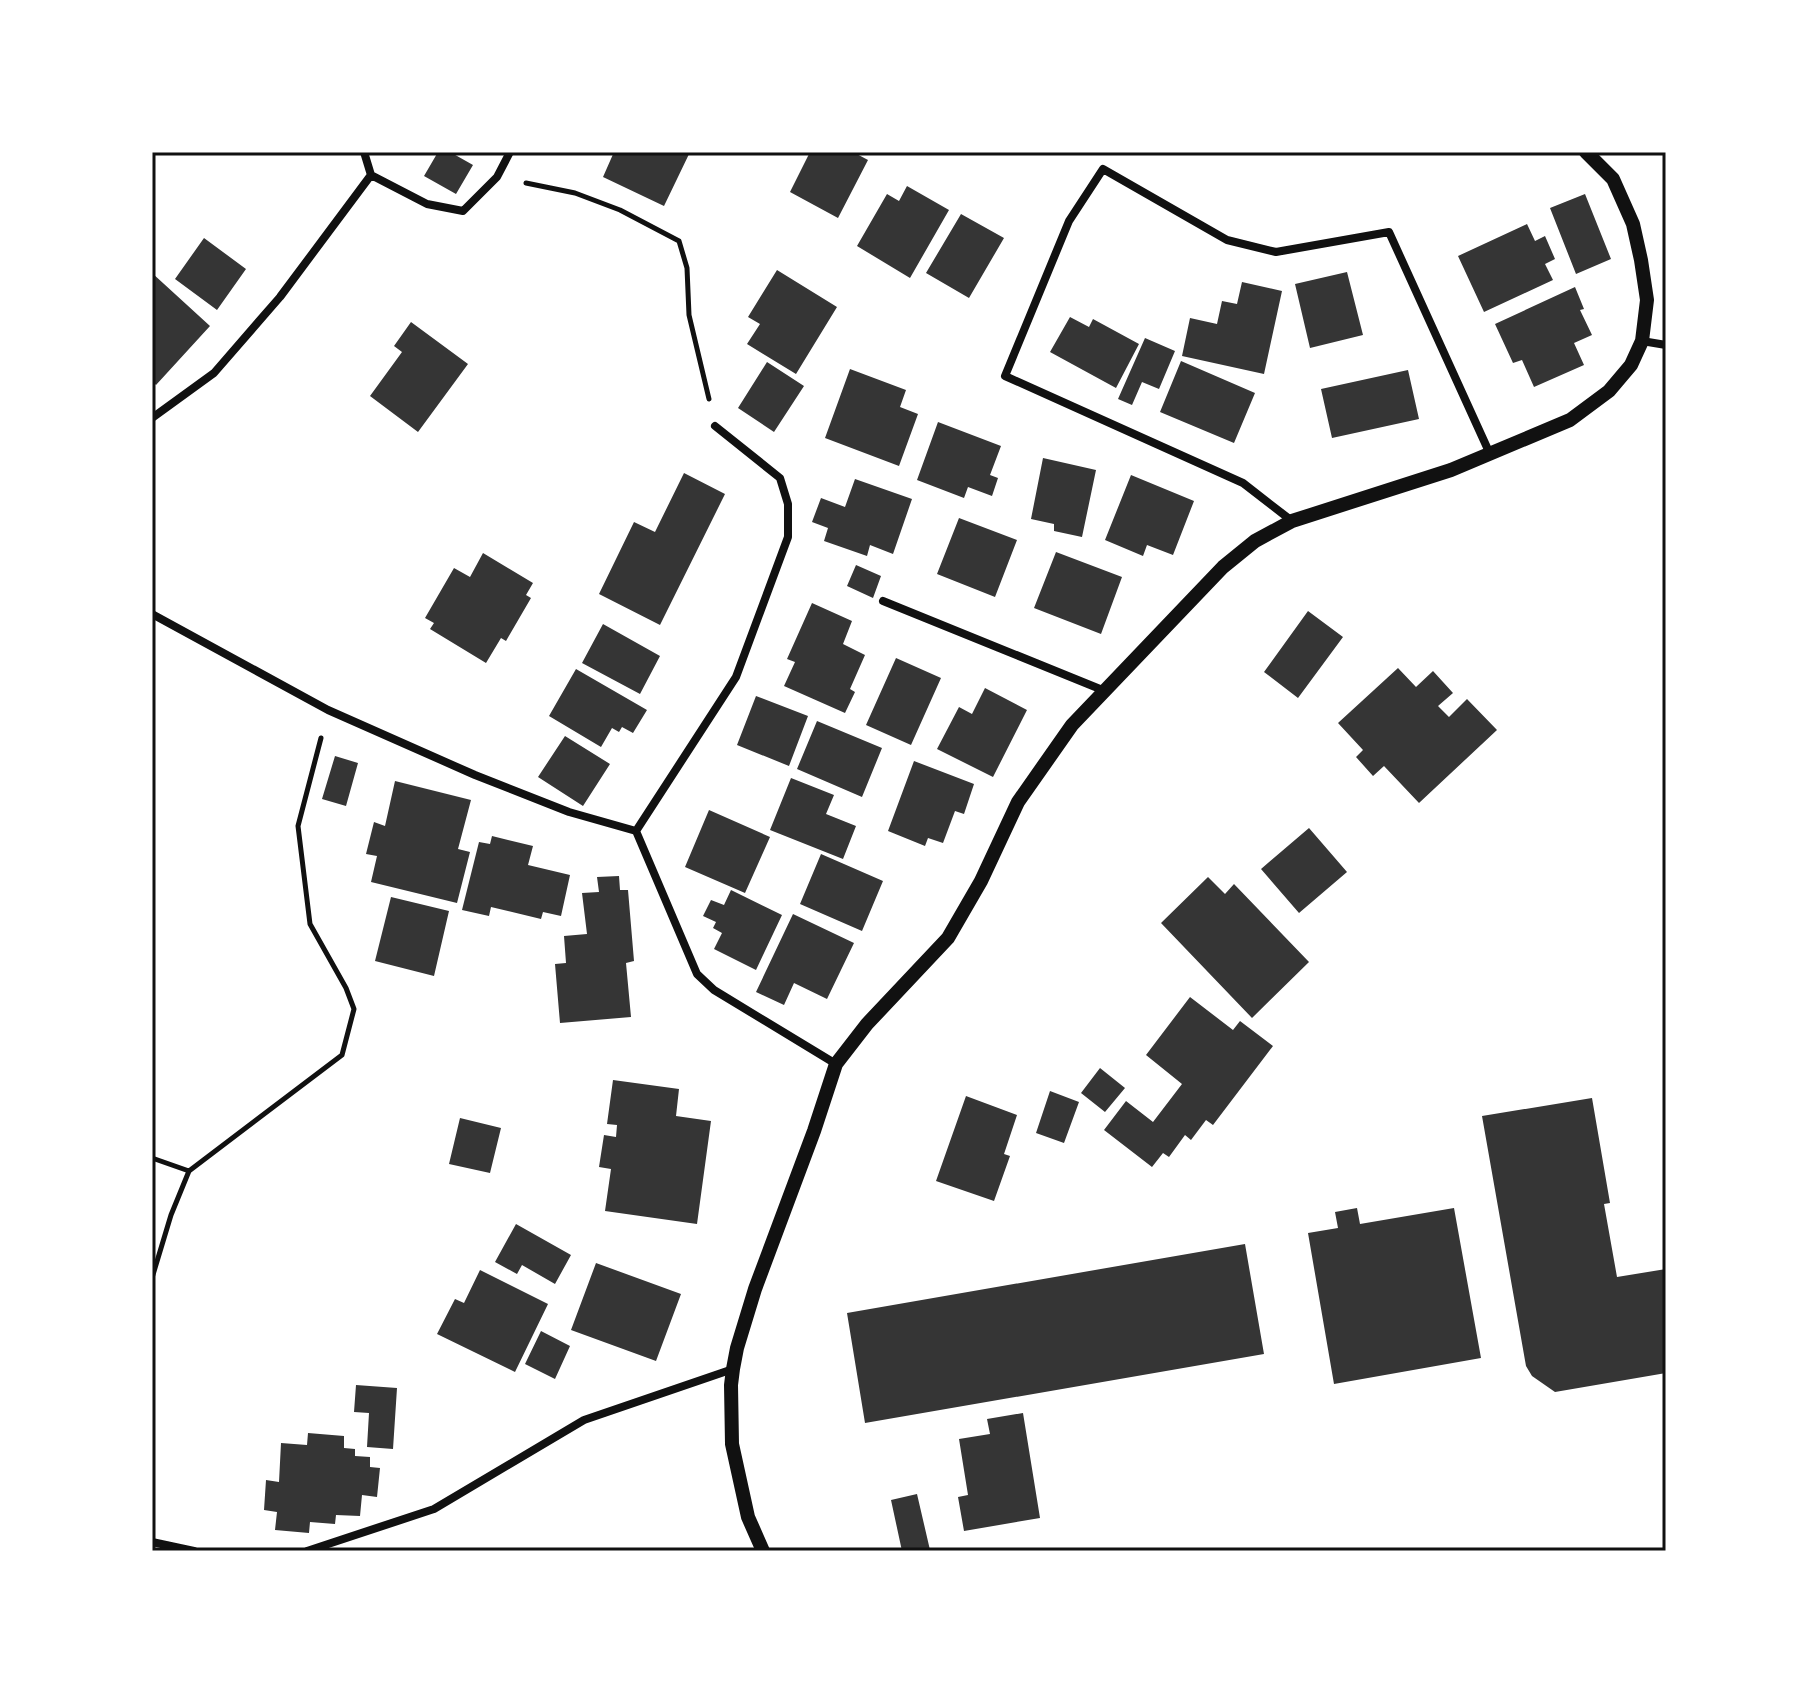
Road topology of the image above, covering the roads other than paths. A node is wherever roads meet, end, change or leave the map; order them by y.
1 (364, 152) edge
2 (510, 152) edge
3 (1586, 152) edge
4 (371, 175) junction
5 (1642, 341) junction
6 (1666, 345) edge
7 (152, 418) edge
8 (715, 426) road end
9 (1490, 454) junction
10 (1292, 521) junction
11 (883, 601) dead end
12 (152, 614) edge
13 (1105, 691) junction
14 (636, 831) junction
15 (836, 1064) junction
16 (733, 1369) junction
17 (152, 1542) edge
18 (194, 1551) edge
19 (307, 1551) edge
20 (763, 1551) edge

1 - 4 street
2 - 4 street
3 - 5 street
4 - 7 street
5 - 6 street
5 - 9 street
8 - 14 street
9 - 10 street
9 - 10 street
10 - 13 street
11 - 13 street
12 - 14 street
13 - 15 street
14 - 15 street
15 - 16 street
16 - 19 street
16 - 20 street
17 - 18 street

